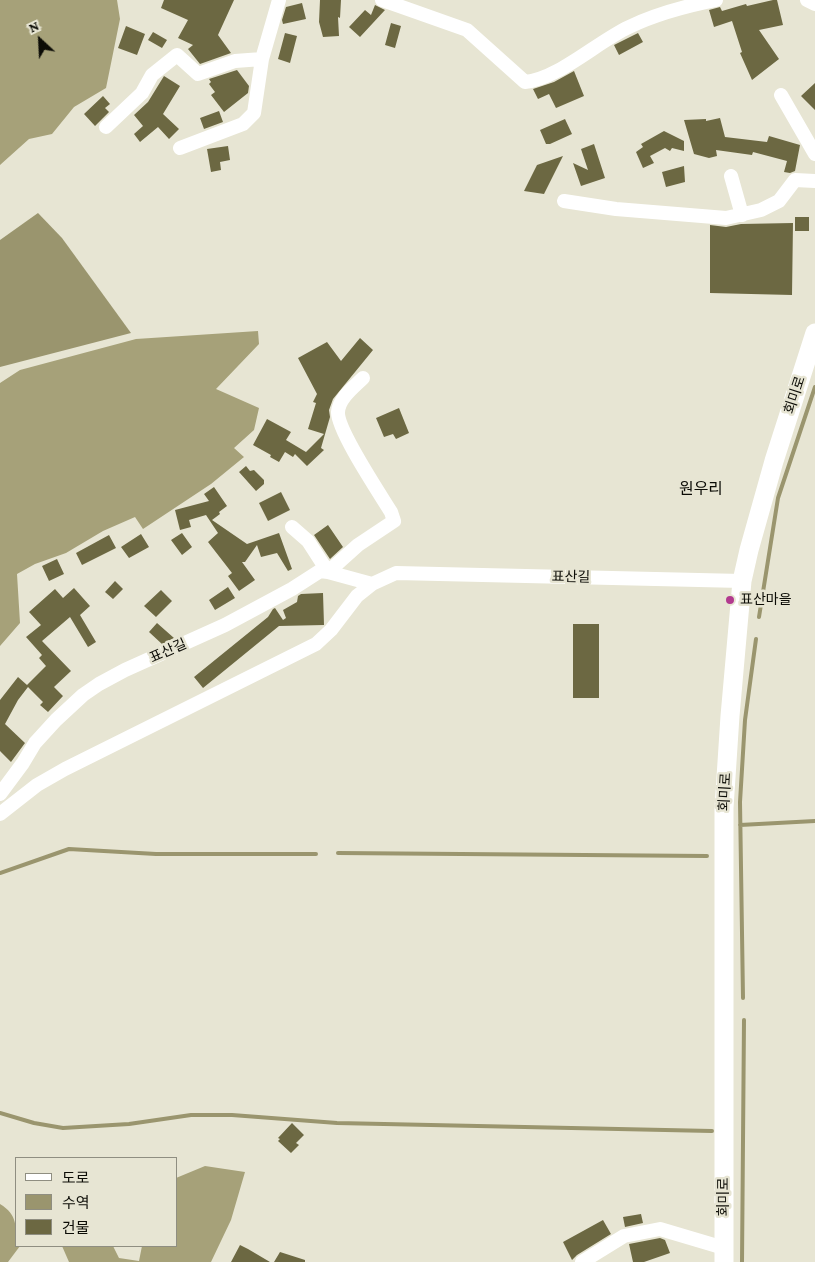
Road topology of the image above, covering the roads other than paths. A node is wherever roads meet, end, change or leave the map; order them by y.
1 (279, 0) edge
2 (382, 0) edge
3 (716, 0) edge
4 (807, 0) edge
5 (815, 4) edge
6 (262, 59) junction
7 (781, 95) dead end
8 (106, 127) dead end
9 (180, 148) dead end
10 (815, 154) edge
11 (731, 176) dead end
12 (815, 181) edge
13 (564, 201) dead end
14 (742, 215) junction
15 (815, 333) edge
16 (363, 378) dead end
17 (292, 527) dead end
18 (328, 572) junction
19 (742, 581) junction
20 (372, 584) junction
21 (0, 794) edge
22 (0, 814) edge
23 (724, 1255) edge
24 (582, 1262) edge

1 - 6 street
2 - 3 street
4 - 5 street
6 - 8 street
6 - 9 street
7 - 10 street
11 - 14 street
12 - 14 street
13 - 14 street
15 - 19 street, 회미로
16 - 18 street
17 - 18 street
18 - 20 street
18 - 21 street, 표산길
19 - 20 street, 표산길
19 - 23 street, 회미로
20 - 22 street, 표산길
23 - 24 street

